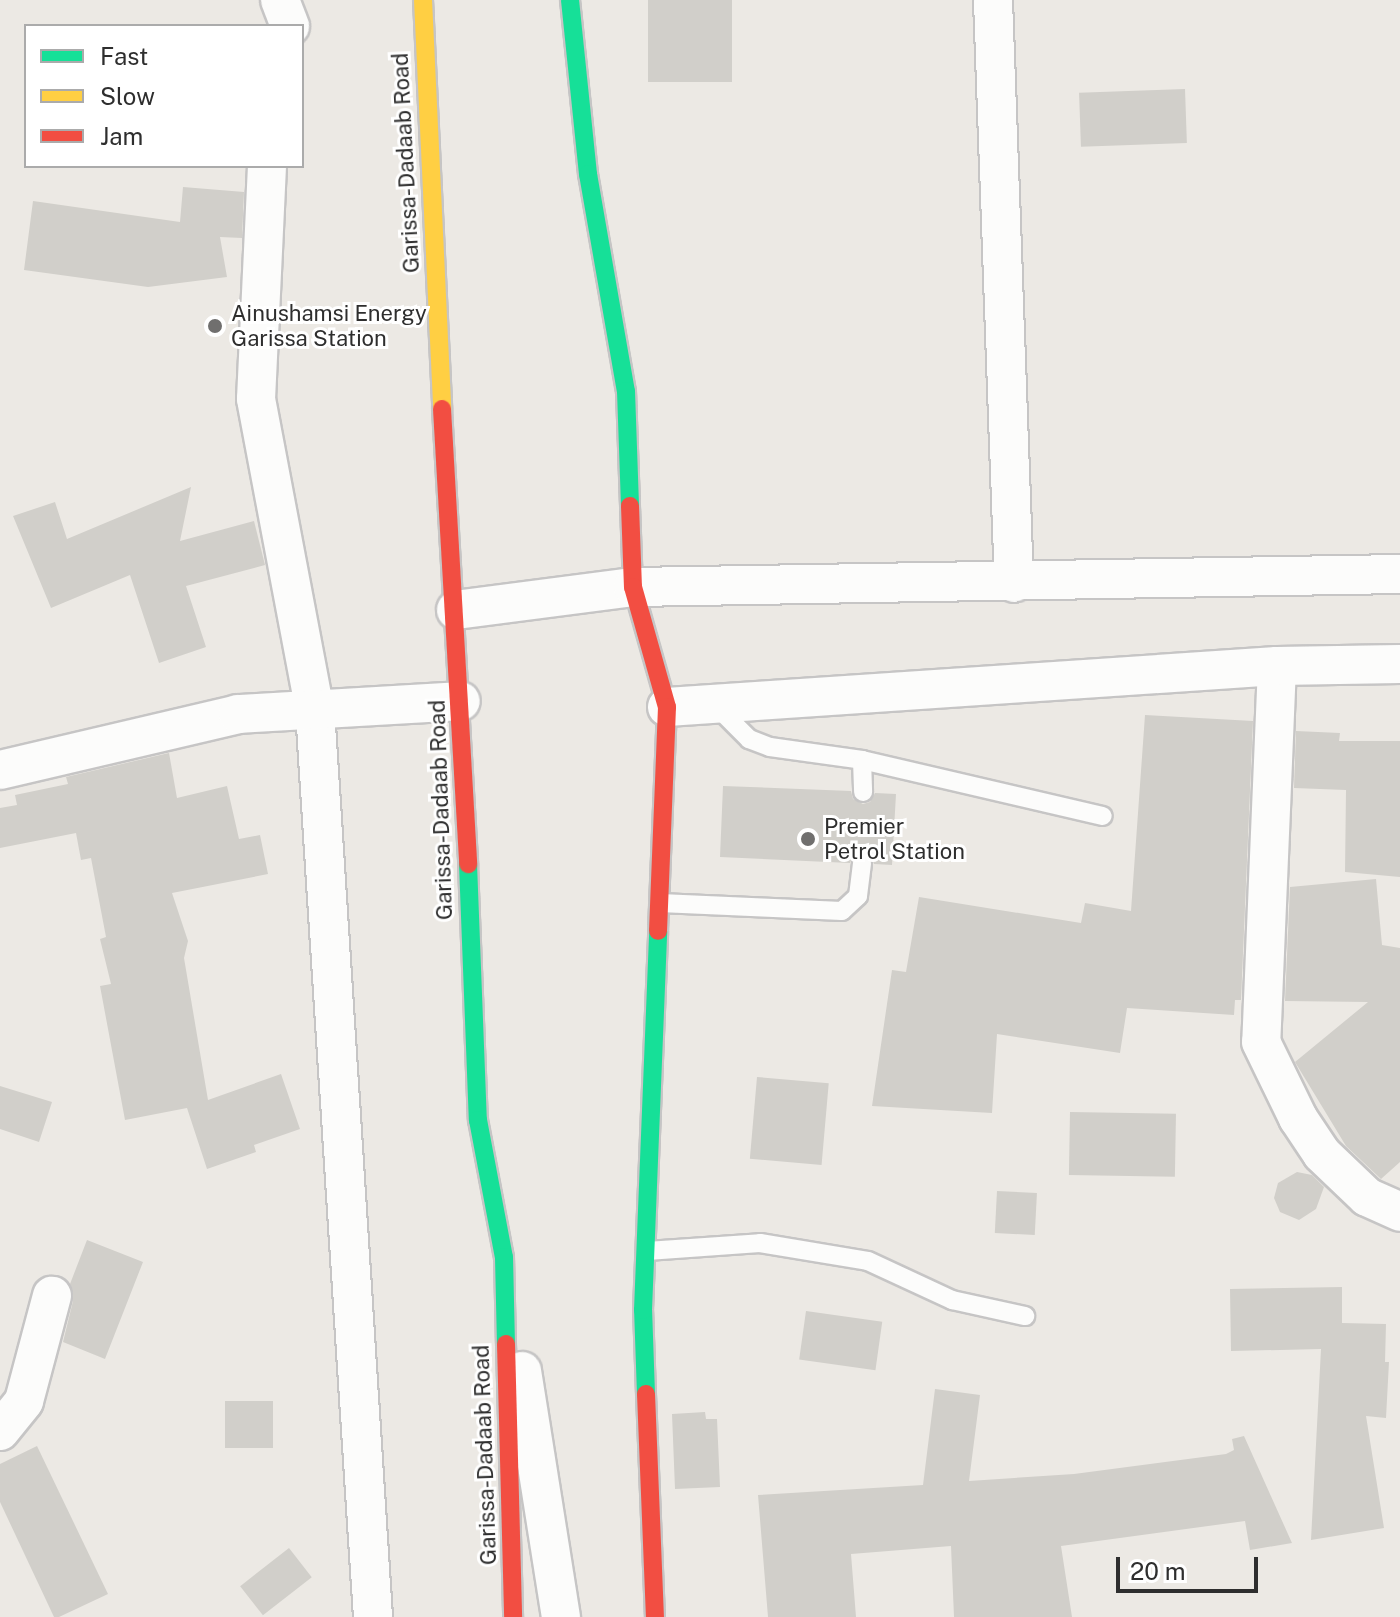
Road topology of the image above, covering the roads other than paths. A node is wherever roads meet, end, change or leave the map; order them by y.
1 (280, 0) edge
2 (423, 0) edge
3 (570, 0) edge
4 (993, 0) edge
5 (289, 24) edge
6 (267, 168) edge
7 (1400, 574) edge
8 (1014, 583) junction
9 (633, 587) junction
10 (456, 610) junction
11 (1400, 664) edge
12 (1277, 666) junction
13 (461, 701) junction
14 (714, 704) junction
15 (667, 707) junction
16 (315, 710) junction
17 (862, 760) junction
18 (0, 770) edge
19 (863, 792) dead end
20 (1103, 816) dead end
21 (862, 863) dead end
22 (660, 903) junction
23 (1400, 1212) edge
24 (647, 1251) junction
25 (504, 1257) junction
26 (52, 1296) dead end
27 (1025, 1316) dead end
28 (0, 1431) edge
29 (373, 1617) edge
30 (513, 1617) edge
31 (561, 1617) edge
32 (655, 1617) edge

1 - 5 street
2 - 10 main road, Garissa-Dadaab Road
3 - 9 main road
4 - 8 street
6 - 16 street
7 - 8 street
8 - 9 street
9 - 10 street
9 - 15 main road
10 - 13 main road, Garissa-Dadaab Road
11 - 12 street
12 - 14 street
12 - 23 street
13 - 16 street
13 - 25 main road, Garissa-Dadaab Road
14 - 15 street
14 - 17 lane
15 - 22 main road
16 - 18 street
16 - 29 street
17 - 19 lane
17 - 20 lane
21 - 22 lane
22 - 24 main road
24 - 27 lane
24 - 32 main road
25 - 30 main road, Garissa-Dadaab Road
25 - 31 street
26 - 28 street

